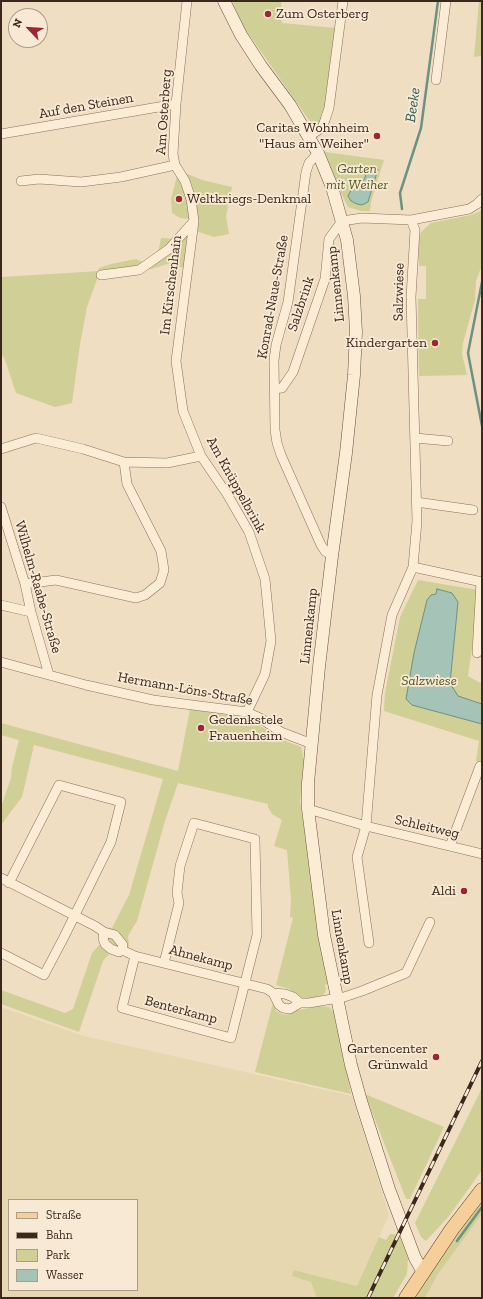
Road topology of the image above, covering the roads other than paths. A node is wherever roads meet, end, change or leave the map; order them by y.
1 (187, 1) edge
2 (224, 1) edge
3 (343, 1) edge
4 (446, 1) edge
5 (436, 80) dead end
6 (176, 104) junction
7 (1, 134) edge
8 (309, 136) junction
9 (318, 153) junction
10 (175, 165) junction
11 (21, 181) dead end
12 (482, 199) edge
13 (410, 220) junction
14 (194, 221) junction
15 (342, 221) junction
16 (101, 275) dead end
17 (274, 389) junction
18 (183, 412) joint
19 (415, 438) junction
20 (448, 441) dead end
21 (1, 449) edge
22 (201, 456) junction
23 (124, 462) junction
24 (416, 502) junction
25 (1, 507) edge
26 (473, 510) dead end
27 (332, 556) junction
28 (413, 567) junction
29 (481, 582) edge
30 (24, 584) junction
31 (1, 605) edge
32 (31, 612) junction
33 (477, 653) dead end
34 (1, 662) edge
35 (49, 675) junction
36 (247, 712) junction
37 (312, 744) junction
38 (480, 766) dead end
39 (308, 809) junction
40 (366, 826) junction
41 (450, 846) junction
42 (482, 854) edge
43 (5, 881) edge
44 (74, 916) junction
45 (430, 922) dead end
46 (369, 944) dead end
47 (1, 953) edge
48 (135, 956) junction
49 (164, 963) junction
50 (245, 984) junction
51 (273, 993) junction
52 (337, 998) junction
53 (300, 1003) junction
54 (482, 1190) edge
55 (423, 1272) junction
56 (406, 1298) edge

1 - 6 street, Am Osterberg
2 - 8 main road, Linnenkamp
3 - 8 street
4 - 5 street
6 - 7 street, Auf den Steinen
6 - 10 street, Am Osterberg
8 - 9 main road, Linnenkamp
9 - 15 main road, Linnenkamp
9 - 17 street, Konrad-Naue-Straße
10 - 11 street, Am Osterberg
10 - 14 street, Im Kirschenhain
12 - 13 street
13 - 15 street
13 - 19 street, Salzwiese
14 - 16 street
14 - 18 street, Im Kirschenhain
15 - 17 street, Salzbrink
15 - 27 main road, Linnenkamp
17 - 27 street, Konrad-Naue-Straße
18 - 22 street, Am Knüppelbrink
19 - 20 street
19 - 24 street, Salzwiese
21 - 23 street
22 - 23 street
22 - 36 street, Am Knüppelbrink
23 - 30 street
24 - 26 street
24 - 28 street, Salzwiese
25 - 30 street, Wilhelm-Raabe-Straße
27 - 37 main road, Linnenkamp
28 - 29 street
28 - 40 street, Salzwiese
29 - 33 street
30 - 32 street, Wilhelm-Raabe-Straße
31 - 32 street
32 - 35 street, Wilhelm-Raabe-Straße
34 - 35 street, Hermann-Löns-Straße
35 - 36 street, Hermann-Löns-Straße
36 - 37 street, Hermann-Löns-Straße
37 - 39 main road, Linnenkamp
38 - 41 street
39 - 40 street, Schleitweg
39 - 52 main road, Linnenkamp
40 - 41 street, Schleitweg
40 - 46 street
41 - 42 street, Schleitweg
43 - 44 street, Ahnekamp
43 - 44 street
44 - 47 street
44 - 48 street, Ahnekamp
45 - 52 street
48 - 49 street, Ahnekamp
48 - 50 street, Benterkamp
49 - 50 street, Ahnekamp
49 - 50 street
50 - 51 street, Ahnekamp
51 - 53 street, Ahnekamp
51 - 53 street
52 - 53 street
52 - 55 main road, Linnenkamp
54 - 55 main road
55 - 56 main road

